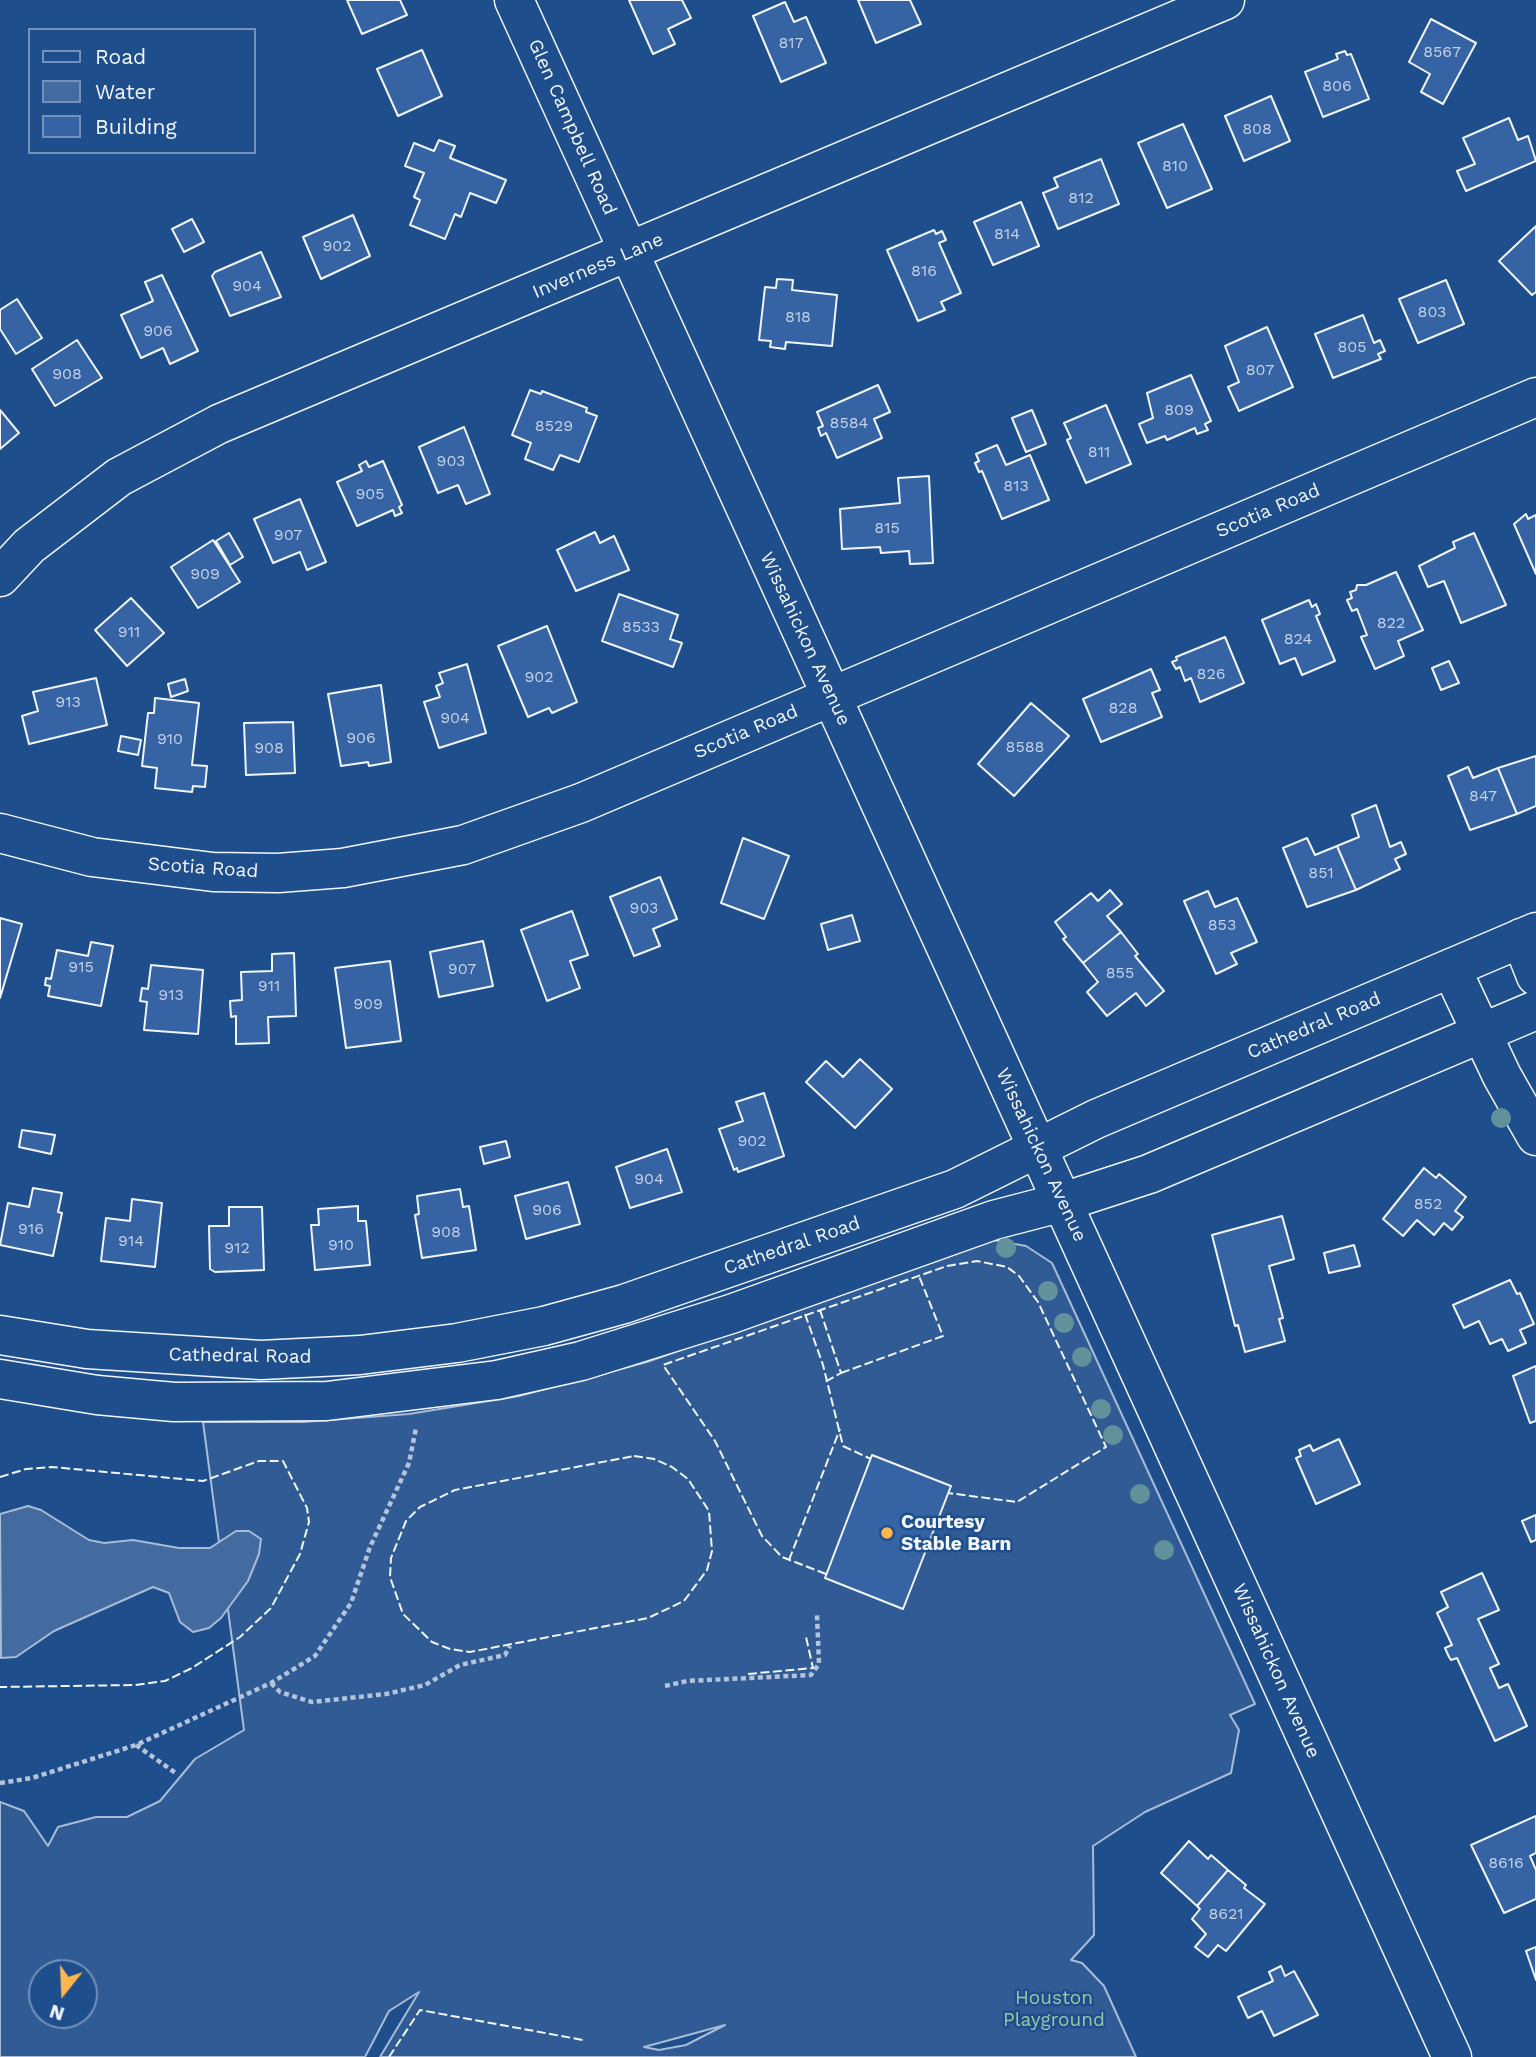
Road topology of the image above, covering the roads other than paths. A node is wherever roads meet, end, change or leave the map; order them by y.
1 (514, 0) edge
2 (1225, 0) edge
3 (629, 253) junction
4 (1536, 397) edge
5 (0, 578) edge
6 (831, 695) junction
7 (0, 832) edge
8 (1529, 935) edge
9 (1451, 968) junction
10 (1536, 976) edge
11 (1536, 1010) edge
12 (1481, 1034) junction
13 (1536, 1136) edge
14 (1038, 1147) junction
15 (1063, 1202) junction
16 (0, 1335) edge
17 (0, 1379) edge
18 (1452, 2057) edge

1 - 3 street, Glen Campbell Road
2 - 3 street, Inverness Lane
3 - 5 street, Inverness Lane
3 - 6 street, Wissahickon Avenue
4 - 6 street, Scotia Road
6 - 7 street, Scotia Road
6 - 14 street, Wissahickon Avenue
8 - 9 street, Cathedral Road
8 - 10 street
9 - 12 street
9 - 14 street, Cathedral Road
11 - 12 street
12 - 13 street
12 - 15 street
14 - 15 street, Wissahickon Avenue
14 - 16 street, Cathedral Road
15 - 17 street
15 - 18 street, Wissahickon Avenue

